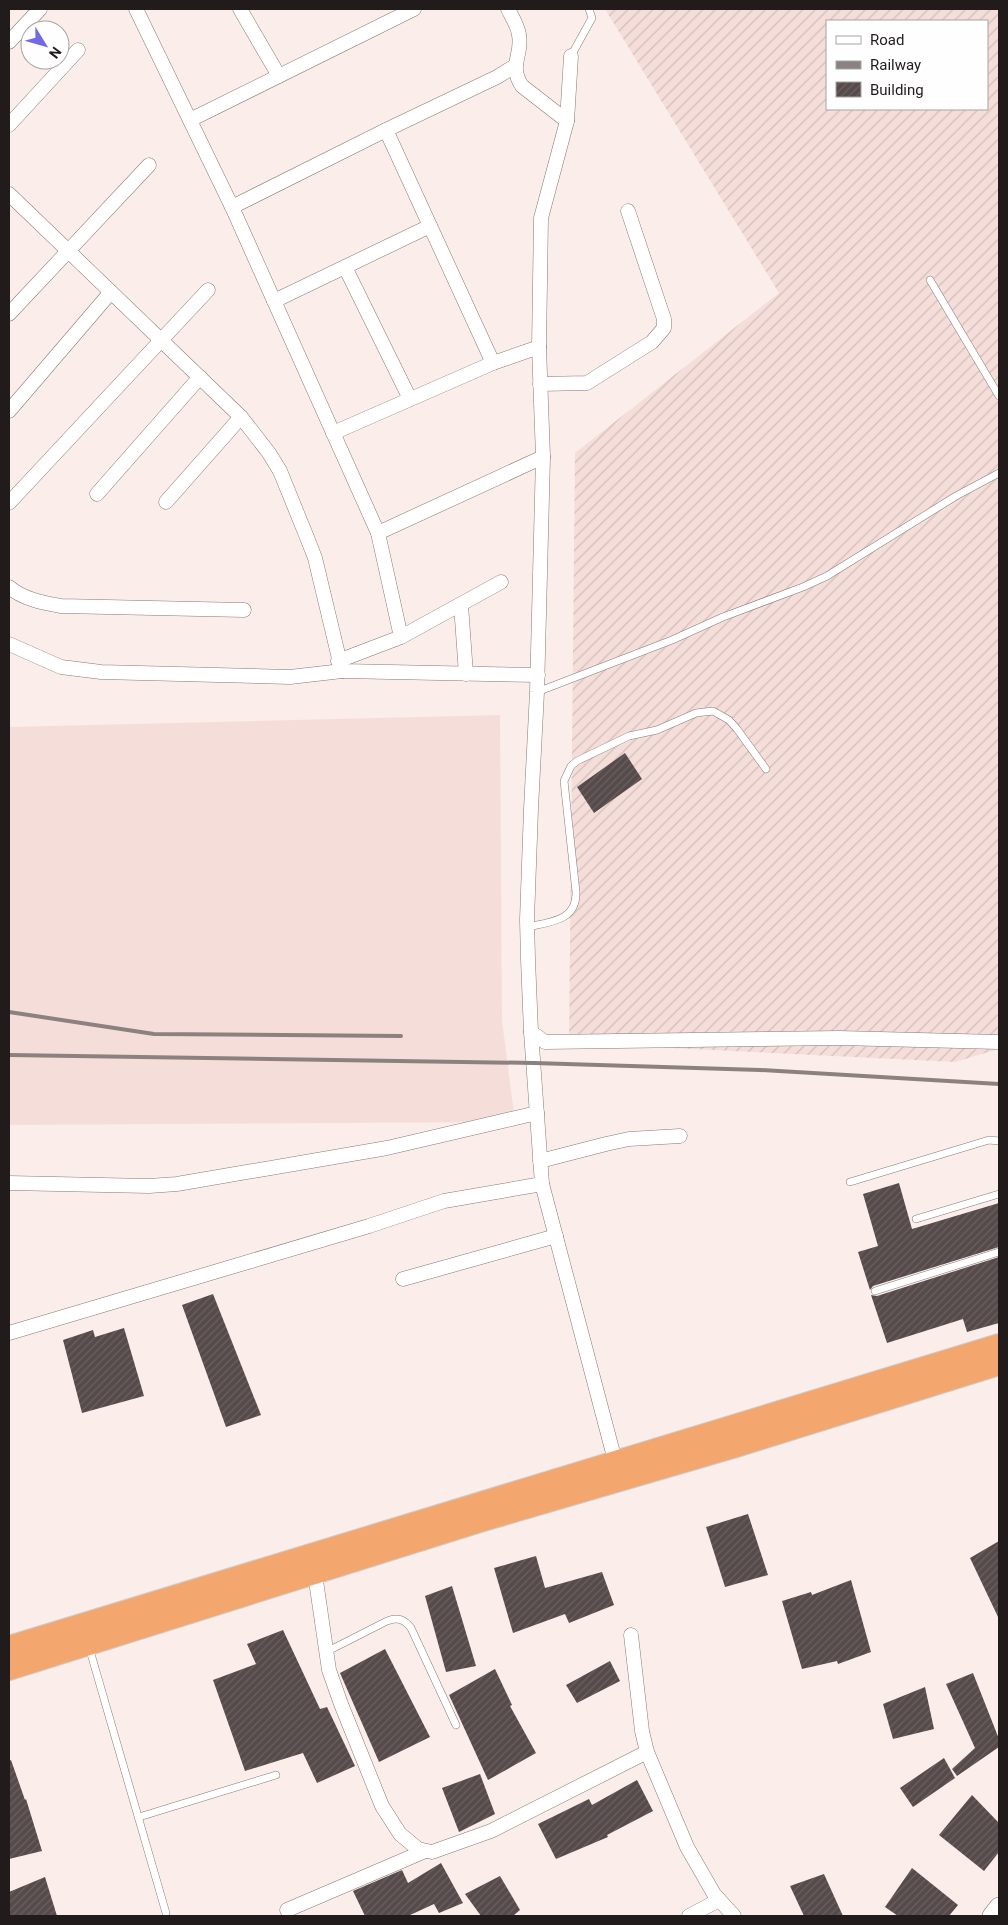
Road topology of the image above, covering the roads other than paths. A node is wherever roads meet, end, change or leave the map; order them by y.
1 (40, 9) edge
2 (136, 9) edge
3 (240, 9) edge
4 (411, 9) edge
5 (508, 9) edge
6 (589, 9) edge
7 (9, 42) edge
8 (78, 50) dead end
9 (570, 56) joint
10 (514, 66) junction
11 (279, 76) junction
12 (190, 120) junction
13 (567, 121) junction
14 (9, 125) edge
15 (386, 130) junction
16 (149, 165) dead end
17 (9, 194) edge
18 (232, 207) junction
19 (628, 211) dead end
20 (430, 226) junction
21 (68, 251) junction
22 (345, 267) junction
23 (930, 280) dead end
24 (208, 290) dead end
25 (111, 292) junction
26 (274, 301) junction
27 (9, 314) edge
28 (161, 340) junction
29 (538, 347) junction
30 (493, 363) junction
31 (200, 377) junction
32 (540, 384) junction
33 (999, 396) edge
34 (410, 399) junction
35 (9, 411) edge
36 (241, 417) junction
37 (333, 433) junction
38 (543, 457) junction
39 (999, 473) edge
40 (97, 494) dead end
41 (166, 502) dead end
42 (9, 503) edge
43 (378, 533) junction
44 (501, 582) dead end
45 (9, 587) edge
46 (461, 605) junction
47 (244, 610) dead end
48 (401, 637) junction
49 (9, 644) edge
50 (340, 666) junction
51 (466, 674) junction
52 (538, 675) junction
53 (537, 692) junction
54 (766, 769) dead end
55 (528, 927) junction
56 (531, 1032) junction
57 (999, 1042) edge
58 (537, 1113) junction
59 (680, 1136) dead end
60 (999, 1141) edge
61 (540, 1161) junction
62 (850, 1182) dead end
63 (9, 1183) edge
64 (542, 1184) junction
65 (999, 1194) edge
66 (916, 1219) dead end
67 (556, 1236) junction
68 (999, 1252) edge
69 (403, 1279) dead end
70 (875, 1291) dead end
71 (9, 1333) edge
72 (999, 1344) edge
73 (999, 1364) edge
74 (618, 1471) junction
75 (315, 1574) junction
76 (631, 1635) dead end
77 (89, 1644) junction
78 (9, 1647) edge
79 (325, 1652) junction
80 (9, 1669) edge
81 (456, 1724) dead end
82 (647, 1752) junction
83 (276, 1775) dead end
84 (139, 1817) junction
85 (425, 1851) junction
86 (719, 1900) junction
87 (999, 1907) edge
88 (287, 1910) dead end
89 (166, 1913) dead end
90 (688, 1916) edge
91 (734, 1916) edge
92 (992, 1916) edge

1 - 7 street
2 - 12 street
3 - 11 street
4 - 11 street
5 - 10 street
6 - 9 lane
8 - 14 street
9 - 13 street
10 - 13 street
10 - 15 street
11 - 12 street
12 - 18 street
13 - 29 street
15 - 18 street
15 - 20 street
16 - 21 street
17 - 21 street
18 - 26 street
19 - 32 street
20 - 22 street
20 - 30 street
21 - 25 street
21 - 27 street
22 - 26 street
22 - 34 street
23 - 33 lane
24 - 28 street
25 - 28 street
25 - 35 street
26 - 37 street
28 - 31 street
28 - 42 street
29 - 30 street
29 - 32 street
30 - 34 street
31 - 36 street
31 - 40 street
32 - 38 street
34 - 37 street
36 - 41 street
36 - 50 street
37 - 43 street
38 - 43 street
38 - 52 street
39 - 53 lane
43 - 48 street
44 - 46 street
45 - 47 street
46 - 48 street
46 - 51 street
48 - 50 street
49 - 50 street
50 - 51 street
51 - 52 street
52 - 53 street
53 - 55 street
54 - 55 lane
55 - 56 street
56 - 57 street
56 - 58 street
58 - 61 street
58 - 63 street
59 - 61 street
60 - 62 lane
61 - 64 street
64 - 67 street
64 - 71 street
65 - 66 lane
67 - 69 street
67 - 74 street
68 - 70 lane
72 - 74 highway
73 - 74 highway
74 - 75 highway
74 - 78 highway
75 - 77 highway
75 - 79 street
76 - 82 street
77 - 80 highway
77 - 84 lane
79 - 81 lane
79 - 85 street
82 - 85 street
82 - 86 street
83 - 84 lane
84 - 89 lane
85 - 88 street
86 - 90 street
86 - 91 street
87 - 92 main road

